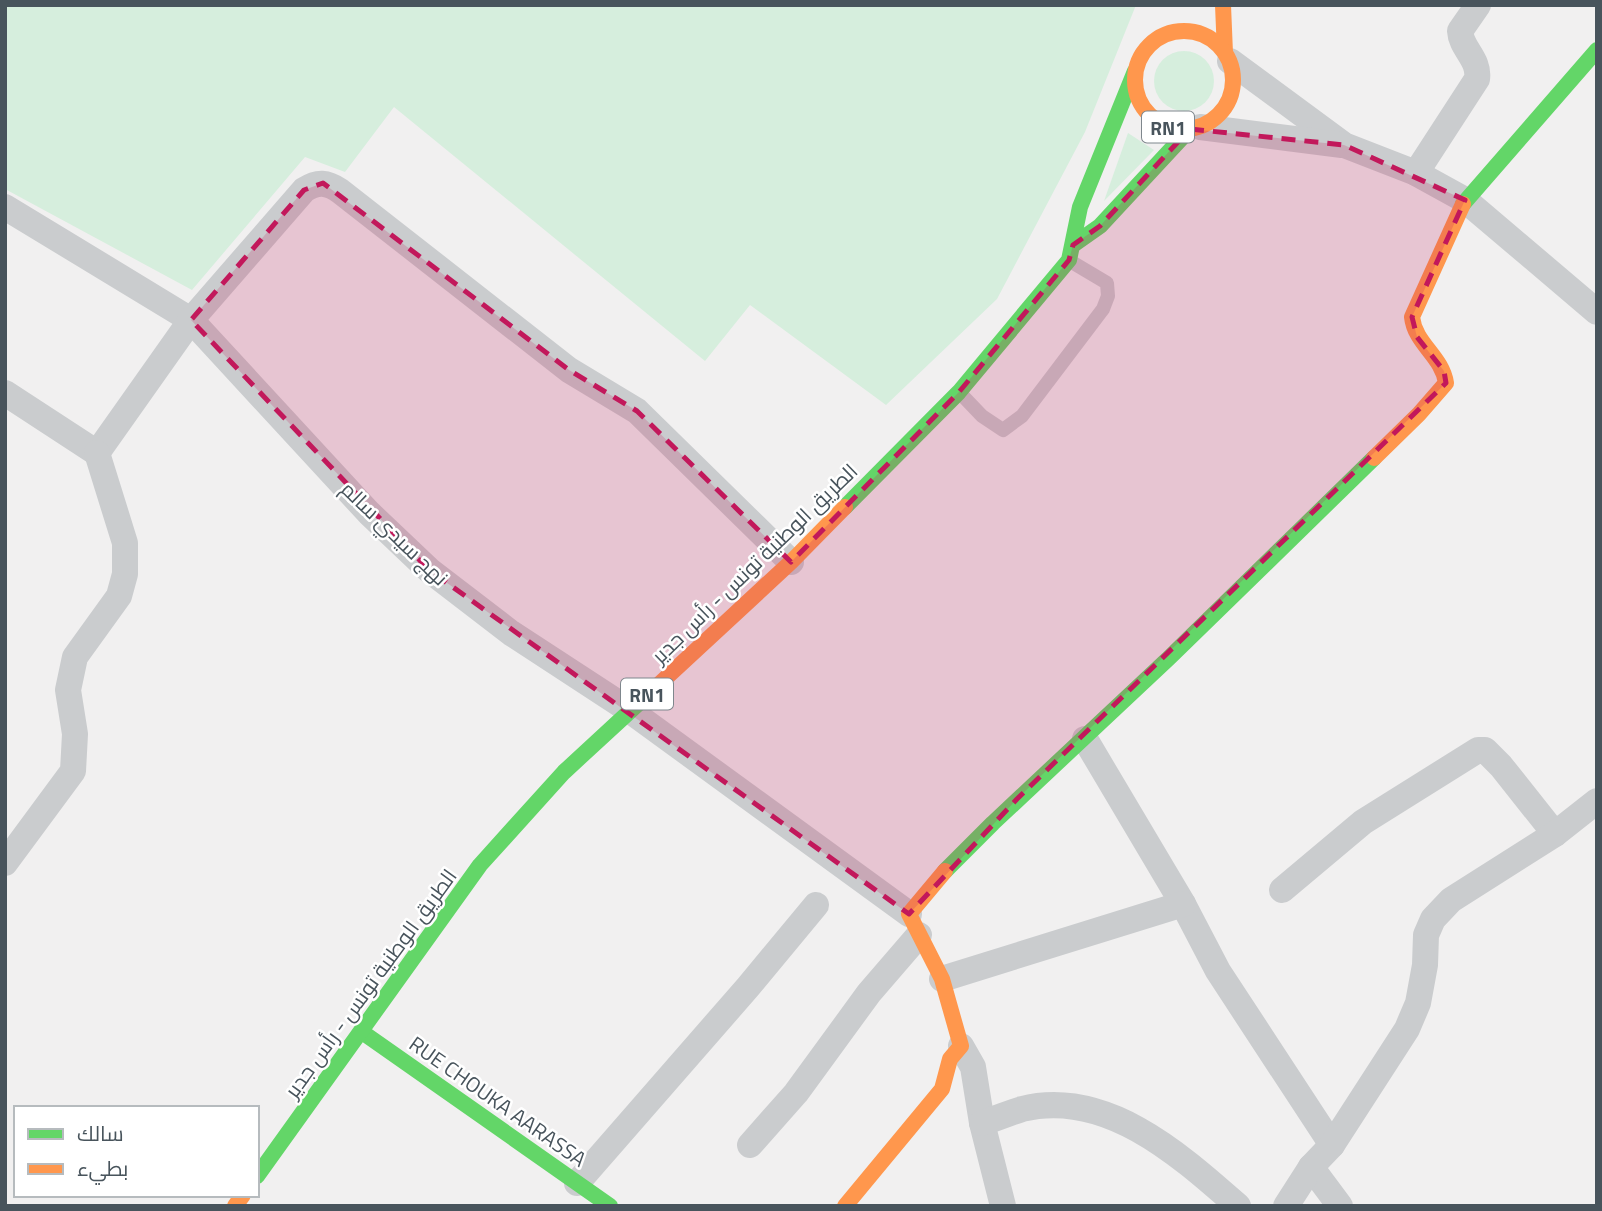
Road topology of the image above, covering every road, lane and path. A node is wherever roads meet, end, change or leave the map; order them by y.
1 (1223, 5) edge
2 (1478, 5) edge
3 (1597, 50) edge
4 (1228, 57) junction
5 (1135, 71) junction
6 (1195, 128) junction
7 (1344, 145) junction
8 (1416, 173) junction
9 (1465, 200) junction
10 (5, 207) edge
11 (1071, 252) junction
12 (1592, 298) edge
13 (191, 320) junction
14 (959, 392) junction
15 (5, 393) edge
16 (97, 453) junction
17 (791, 562) junction
18 (629, 710) junction
19 (1085, 739) junction
20 (1597, 801) edge
21 (1555, 834) junction
22 (5, 863) edge
23 (1282, 890) dead end
24 (1183, 904) junction
25 (816, 905) dead end
26 (914, 924) junction
27 (942, 979) junction
28 (362, 1032) junction
29 (961, 1046) junction
30 (982, 1123) junction
31 (750, 1145) dead end
32 (1332, 1146) junction
33 (1311, 1167) junction
34 (259, 1173) edge
35 (577, 1183) junction
36 (610, 1206) edge
37 (845, 1206) edge
38 (1003, 1206) edge
39 (1238, 1206) edge
40 (1286, 1206) edge
41 (1340, 1206) edge

1 - 4 main road, RN1
2 - 8 street
3 - 9 main road
4 - 5 main road, RN1
4 - 6 main road, RN1
4 - 7 street
5 - 6 main road, RN1
5 - 11 main road, الطريق الوطنية تونس - رأس جدير / RN1
6 - 7 street
6 - 11 main road, الطريق الوطنية تونس - رأس جدير / RN1
7 - 8 street
8 - 9 street
9 - 12 street
9 - 19 main road
10 - 13 street, نهج سيدي سالم
11 - 14 main road, الطريق الوطنية تونس - رأس جدير / RN1
11 - 14 lane
13 - 16 street
13 - 17 street
13 - 18 street, نهج سيدي سالم
14 - 17 main road, الطريق الوطنية تونس - رأس جدير / RN1
15 - 16 street
16 - 22 street
17 - 18 main road, الطريق الوطنية تونس - رأس جدير / RN1
18 - 26 street, نهج سيدي سالم
18 - 28 main road, الطريق الوطنية تونس - رأس جدير / RN1
19 - 24 street
19 - 26 main road
20 - 21 street
21 - 23 street
21 - 32 street
24 - 27 street
24 - 32 street
25 - 35 street
26 - 27 main road
26 - 31 street
27 - 29 main road
28 - 34 main road, الطريق الوطنية تونس - رأس جدير / RN1
28 - 35 main road, RUE CHOUKA AARASSA
29 - 30 street
29 - 37 main road
30 - 38 street
30 - 39 street
32 - 33 street
33 - 40 street
33 - 41 street
35 - 36 main road, RUE CHOUKA AARASSA

